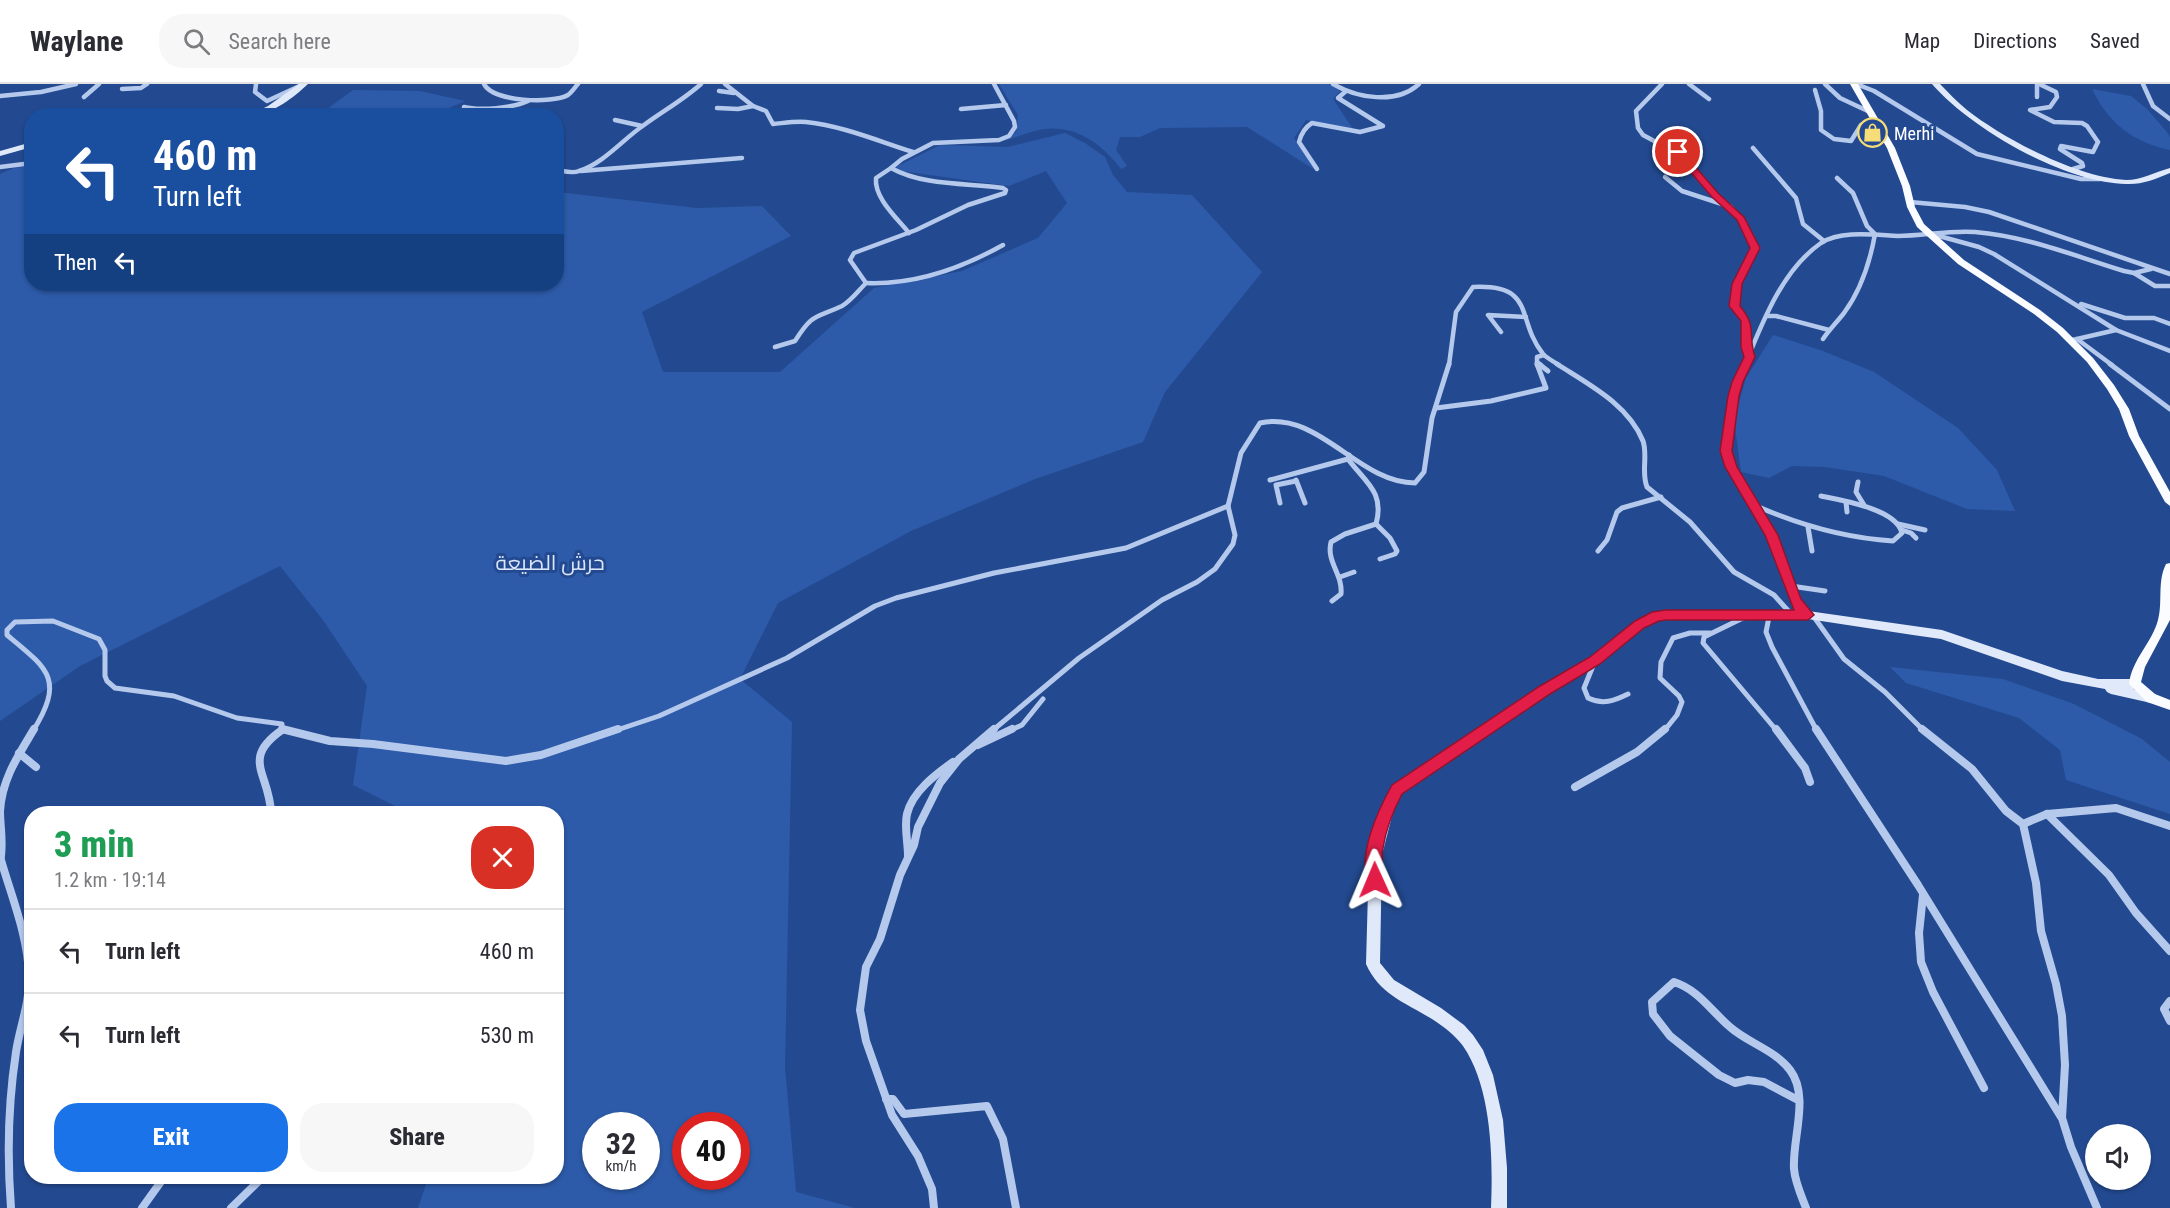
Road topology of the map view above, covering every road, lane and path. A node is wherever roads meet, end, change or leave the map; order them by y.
1 (76, 84) edge
2 (99, 84) edge
3 (147, 84) edge
4 (256, 84) edge
5 (304, 84) edge
6 (484, 84) edge
7 (578, 84) edge
8 (701, 84) edge
9 (725, 84) edge
10 (994, 84) edge
11 (1333, 84) edge
12 (1419, 84) edge
13 (1662, 84) edge
14 (1689, 84) edge
15 (1825, 84) edge
16 (1855, 84) edge
17 (1936, 84) edge
18 (2038, 84) edge
19 (2143, 84) edge
20 (122, 89) dead end
21 (1815, 90) dead end
22 (720, 91) dead end
23 (1346, 91) junction
24 (737, 94) junction
25 (0, 96) edge
26 (84, 97) dead end
27 (2037, 97) dead end
28 (1709, 99) dead end
29 (528, 101) junction
30 (1006, 105) junction
31 (753, 106) junction
32 (464, 107) dead end
33 (271, 108) edge
34 (468, 108) edge
35 (490, 108) edge
36 (511, 108) edge
37 (511, 108) edge
38 (717, 108) dead end
39 (962, 109) dead end
40 (1874, 117) junction
41 (2170, 119) edge
42 (615, 120) dead end
43 (642, 126) junction
44 (24, 146) edge
45 (1753, 147) dead end
46 (914, 152) junction
47 (0, 154) edge
48 (742, 158) dead end
49 (24, 164) edge
50 (0, 166) edge
51 (891, 168) junction
52 (1317, 169) dead end
53 (2073, 169) junction
54 (2170, 170) edge
55 (564, 171) edge
56 (581, 171) junction
57 (1665, 177) dead end
58 (1837, 178) dead end
59 (2101, 179) junction
60 (1910, 202) junction
61 (1729, 206) junction
62 (909, 233) junction
63 (1875, 234) junction
64 (1933, 235) junction
65 (1824, 241) junction
66 (1003, 245) dead end
67 (2151, 269) junction
68 (2134, 273) junction
69 (2170, 274) edge
70 (866, 283) junction
71 (2170, 286) edge
72 (2074, 302) junction
73 (1767, 316) junction
74 (1526, 317) junction
75 (2170, 324) edge
76 (1829, 330) junction
77 (2116, 330) junction
78 (1501, 332) dead end
79 (1823, 339) dead end
80 (2075, 339) junction
81 (775, 346) dead end
82 (2170, 351) edge
83 (1544, 355) junction
84 (1750, 357) junction
85 (1536, 361) junction
86 (1548, 371) dead end
87 (1436, 408) junction
88 (2170, 409) edge
89 (1349, 457) junction
90 (1293, 474) junction
91 (1270, 480) dead end
92 (1296, 482) junction
93 (1858, 482) dead end
94 (1821, 496) dead end
95 (1661, 497) junction
96 (1846, 502) junction
97 (2170, 502) edge
98 (1280, 503) dead end
99 (1305, 503) dead end
100 (1228, 506) junction
101 (1754, 506) junction
102 (1865, 506) junction
103 (1847, 512) dead end
104 (1376, 524) junction
105 (1808, 527) junction
106 (1900, 527) junction
107 (1925, 531) dead end
108 (1916, 538) dead end
109 (1598, 551) dead end
110 (1812, 551) dead end
111 (1380, 559) dead end
112 (2170, 567) edge
113 (1354, 572) dead end
114 (1340, 577) junction
115 (1791, 586) junction
116 (1825, 591) dead end
117 (1332, 601) dead end
118 (1792, 615) junction
119 (1811, 616) junction
120 (1746, 617) junction
121 (1769, 617) junction
122 (1710, 633) junction
123 (1595, 661) junction
124 (2098, 684) junction
125 (2135, 684) junction
126 (1628, 694) dead end
127 (2151, 698) junction
128 (1043, 699) dead end
129 (2170, 705) edge
130 (282, 730) junction
131 (972, 748) junction
132 (19, 753) junction
133 (958, 759) junction
134 (36, 767) dead end
135 (1810, 782) dead end
136 (1575, 787) dead end
137 (271, 806) edge
138 (2046, 814) junction
139 (2023, 824) junction
140 (2170, 826) edge
141 (908, 858) junction
142 (1, 861) edge
143 (1923, 895) junction
144 (24, 941) edge
145 (2170, 951) edge
146 (2170, 1001) edge
147 (2170, 1021) edge
148 (24, 1022) edge
149 (1984, 1088) dead end
150 (886, 1099) junction
151 (1798, 1100) junction
152 (2062, 1118) junction
153 (159, 1184) edge
154 (256, 1184) edge
155 (11, 1208) edge
156 (142, 1208) edge
157 (231, 1208) edge
158 (933, 1208) edge
159 (1016, 1208) edge
160 (1498, 1208) edge
161 (1806, 1208) edge
162 (2097, 1208) edge

1 - 25 street
2 - 26 street
3 - 20 street
4 - 5 street
5 - 33 street
6 - 29 street
7 - 29 street
8 - 43 street
9 - 24 street
10 - 30 street
11 - 23 street
12 - 23 street
13 - 61 street
14 - 28 street
15 - 40 street
16 - 40 main road
16 - 59 street
17 - 53 street
18 - 27 street
18 - 53 street
19 - 41 street
21 - 40 street
22 - 24 street
23 - 52 street
24 - 31 street
29 - 36 street
30 - 39 street
30 - 46 street
31 - 38 street
31 - 46 street
32 - 34 street
35 - 37 street
40 - 60 main road
42 - 43 street
43 - 56 street
44 - 47 street
45 - 65 street
46 - 51 street
48 - 56 street
49 - 50 street
51 - 62 street
51 - 62 street
53 - 59 street
54 - 59 street
55 - 56 street
57 - 61 street
58 - 63 street
60 - 64 main road
60 - 67 street
61 - 84 street
62 - 70 street
63 - 64 street
63 - 65 street
63 - 76 street
64 - 68 street
64 - 72 street
64 - 80 main road
65 - 73 street
66 - 70 street
67 - 68 street
67 - 69 street
68 - 71 street
70 - 81 street
72 - 75 street
72 - 77 street
73 - 76 street
73 - 84 street
74 - 78 street
74 - 83 street
74 - 87 street
76 - 79 street
77 - 80 street
77 - 82 street
80 - 88 street
80 - 97 main road
83 - 85 street
83 - 95 street
84 - 101 street
85 - 86 street
85 - 87 street
87 - 89 street
89 - 90 street
89 - 100 street
89 - 104 street
90 - 91 street
90 - 92 street
92 - 98 street
92 - 99 street
93 - 102 street
94 - 96 street
95 - 109 street
95 - 118 street
96 - 102 street
96 - 103 street
100 - 130 street
100 - 131 street
101 - 105 street
101 - 115 street
102 - 106 street
104 - 111 street
104 - 114 street
105 - 106 street
105 - 110 street
106 - 107 street
106 - 108 street
112 - 125 main road
113 - 114 street
114 - 117 street
115 - 116 street
115 - 119 street
118 - 119 street
118 - 121 street
119 - 124 street
119 - 139 street
120 - 121 street
120 - 122 street
120 - 123 street
121 - 143 street
122 - 135 street
122 - 136 street
123 - 126 street
123 - 160 street
124 - 125 street
124 - 127 street
125 - 127 main road
127 - 129 main road
128 - 131 street
130 - 132 street
130 - 137 street
131 - 133 street
132 - 134 street
132 - 142 street
133 - 141 street
133 - 141 street
138 - 139 street
138 - 140 street
138 - 145 street
139 - 152 street
141 - 150 street
142 - 144 street
143 - 149 street
143 - 152 street
146 - 147 street
148 - 155 street
150 - 158 street
150 - 159 street
151 - 151 street
151 - 161 street
152 - 162 street
153 - 156 street
154 - 157 street

